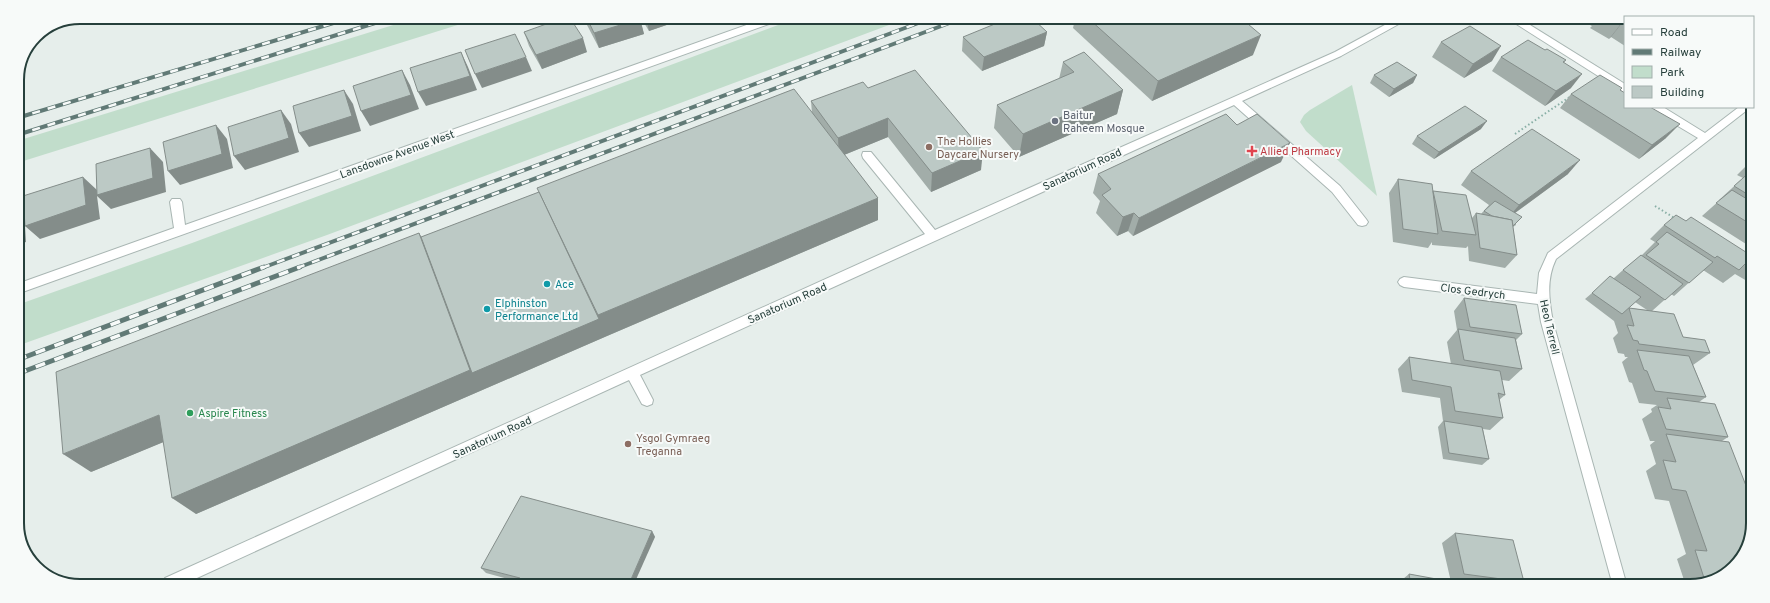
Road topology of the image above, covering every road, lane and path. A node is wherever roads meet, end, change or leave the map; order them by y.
1 (760, 24) edge
2 (1394, 24) edge
3 (1521, 24) edge
4 (1601, 75) junction
5 (1624, 88) edge
6 (1235, 100) junction
7 (1657, 108) edge
8 (1745, 108) edge
9 (1515, 134) dead end
10 (1706, 138) junction
11 (867, 154) dead end
12 (1634, 192) junction
13 (176, 202) dead end
14 (1362, 222) dead end
15 (1680, 222) edge
16 (180, 231) junction
17 (933, 236) junction
18 (1404, 282) dead end
19 (24, 287) edge
20 (1543, 300) junction
21 (632, 373) junction
22 (647, 400) dead end
23 (179, 579) edge
24 (1618, 579) edge

1 - 16 street, Lansdowne Avenue West
2 - 6 street, Sanatorium Road
3 - 4 street
4 - 5 street
4 - 9 path
6 - 14 street
6 - 17 street, Sanatorium Road
7 - 10 street
8 - 10 street, Heol Terrell
10 - 12 street, Heol Terrell
11 - 17 street
12 - 15 path
12 - 20 street, Heol Terrell
13 - 16 street
16 - 19 street, Lansdowne Avenue West
17 - 21 street, Sanatorium Road
18 - 20 street, Clos Gedrych
20 - 24 street, Heol Terrell
21 - 22 street
21 - 23 street, Sanatorium Road

